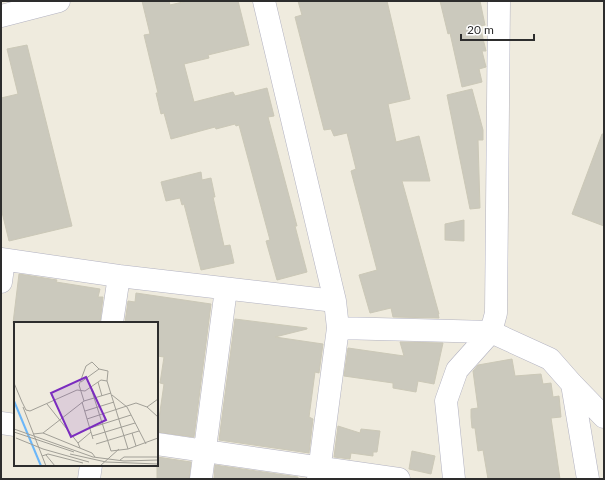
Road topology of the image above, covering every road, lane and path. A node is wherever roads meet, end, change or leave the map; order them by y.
1 (59, 1) edge
2 (264, 1) edge
3 (499, 1) edge
4 (1, 16) edge
5 (2, 260) edge
6 (119, 276) junction
7 (1, 282) edge
8 (226, 288) junction
9 (335, 301) junction
10 (112, 322) edge
11 (338, 328) junction
12 (490, 332) junction
13 (572, 384) junction
14 (604, 417) edge
15 (1, 423) edge
16 (14, 425) edge
17 (158, 444) edge
18 (205, 451) junction
19 (91, 466) edge
20 (319, 473) edge
21 (89, 479) edge
22 (201, 479) edge
23 (399, 479) edge
24 (454, 479) edge
25 (588, 479) edge

1 - 4 street
2 - 9 street
3 - 12 street
5 - 6 street
5 - 7 street
6 - 8 street
6 - 10 street
8 - 9 street
8 - 18 street
9 - 11 street
11 - 12 street
11 - 20 street
12 - 13 street
12 - 24 street
13 - 14 street
13 - 25 street
15 - 16 street
17 - 18 street
18 - 20 street
18 - 22 street
19 - 21 street
20 - 23 street

